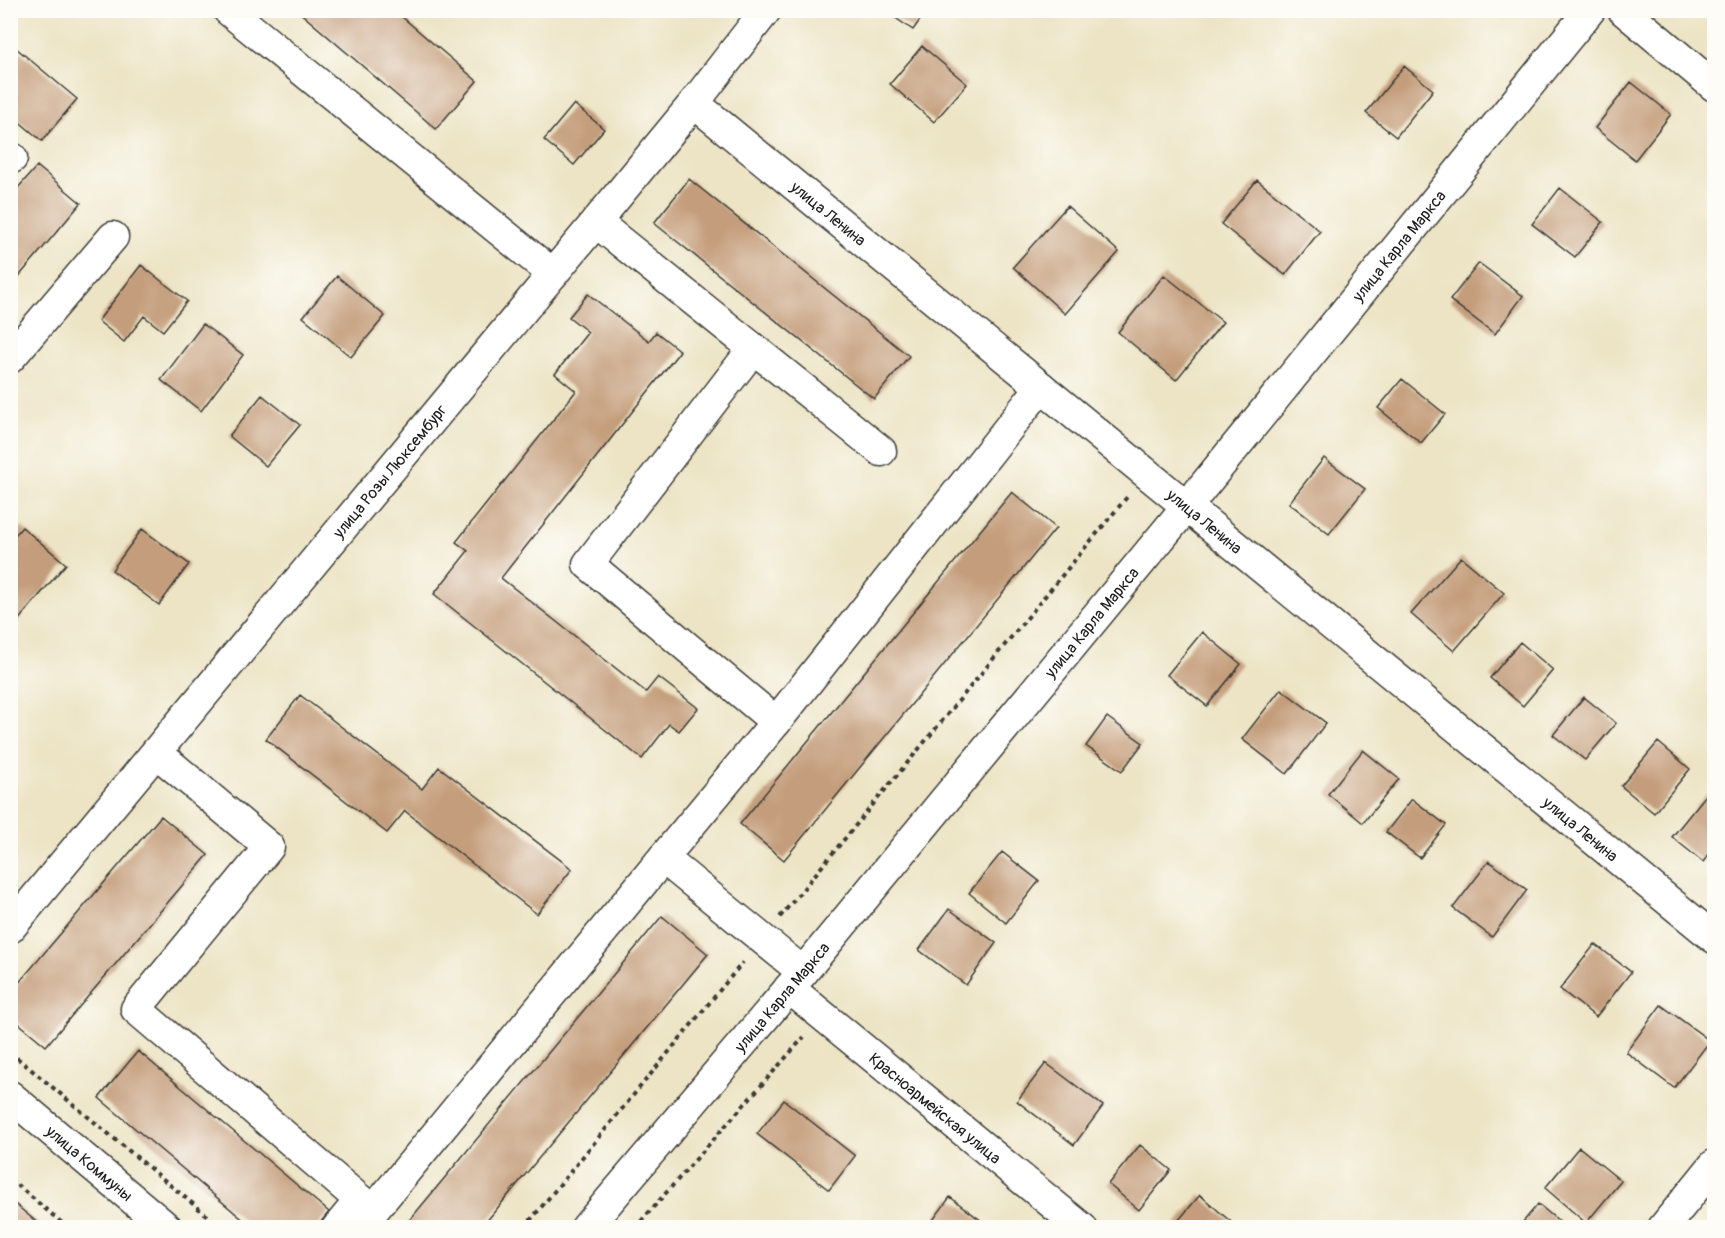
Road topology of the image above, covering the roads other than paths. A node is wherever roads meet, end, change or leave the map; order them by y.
1 (228, 10) edge
2 (766, 10) edge
3 (1590, 10) edge
4 (1623, 10) edge
5 (1714, 86) edge
6 (694, 103) junction
7 (596, 222) junction
8 (113, 237) dead end
9 (553, 274) junction
10 (753, 349) junction
11 (10, 358) edge
12 (1041, 387) junction
13 (881, 451) dead end
14 (1188, 505) junction
15 (776, 722) junction
16 (158, 753) junction
17 (663, 858) junction
18 (10, 928) edge
19 (1714, 938) edge
20 (796, 980) junction
21 (10, 1096) edge
22 (1714, 1165) edge
23 (360, 1200) junction
24 (167, 1227) edge
25 (337, 1227) edge
26 (586, 1227) edge
27 (1082, 1227) edge
28 (1663, 1227) edge

1 - 9 street
2 - 6 street, улица Розы Люксембург
3 - 14 street, улица Карла Маркса
4 - 5 street
6 - 7 street, улица Розы Люксембург
6 - 12 street, улица Ленина
7 - 9 street, улица Розы Люксембург
7 - 10 street
8 - 11 street
9 - 16 street, улица Розы Люксембург
10 - 13 street
10 - 15 street
12 - 14 street, улица Ленина
12 - 15 street
14 - 19 street, улица Ленина
14 - 20 street, улица Карла Маркса
15 - 17 street
16 - 18 street, улица Розы Люксембург
16 - 23 street
17 - 20 street, Красноармейская улица
17 - 23 street
20 - 26 street, улица Карла Маркса
20 - 27 street, Красноармейская улица
21 - 24 street, улица Коммуны
22 - 28 street
23 - 25 street

